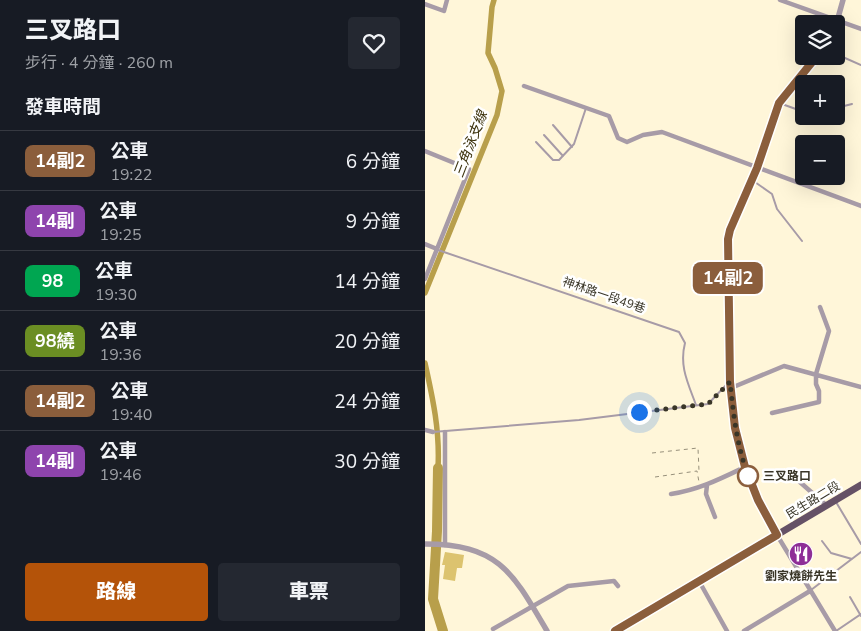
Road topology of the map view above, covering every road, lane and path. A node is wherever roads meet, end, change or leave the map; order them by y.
1 (447, 0) edge
2 (780, 0) edge
3 (843, 0) edge
4 (425, 4) edge
5 (817, 15) edge
6 (839, 15) edge
7 (845, 25) edge
8 (861, 29) edge
9 (845, 58) edge
10 (810, 65) edge
11 (861, 65) edge
12 (524, 86) dead end
13 (779, 103) junction
14 (852, 104) dead end
15 (845, 105) edge
16 (586, 108) junction
17 (795, 109) edge
18 (553, 125) dead end
19 (544, 135) dead end
20 (536, 142) dead end
21 (572, 147) junction
22 (425, 151) edge
23 (563, 156) junction
24 (757, 168) junction
25 (751, 180) junction
26 (861, 206) edge
27 (802, 241) dead end
28 (425, 244) edge
29 (439, 250) junction
30 (425, 279) edge
31 (820, 307) dead end
32 (816, 374) junction
33 (730, 385) junction
34 (861, 387) edge
35 (696, 405) junction
36 (772, 413) dead end
37 (425, 430) edge
38 (433, 432) joint
39 (444, 432) junction
40 (652, 453) dead end
41 (745, 467) junction
42 (697, 471) junction
43 (780, 472) dead end
44 (655, 477) dead end
45 (707, 485) junction
46 (861, 485) edge
47 (701, 488) junction
48 (671, 494) dead end
49 (835, 500) junction
50 (826, 504) junction
51 (715, 517) dead end
52 (777, 535) junction
53 (822, 541) dead end
54 (427, 544) edge
55 (444, 544) junction
56 (861, 544) edge
57 (861, 552) edge
58 (851, 559) junction
59 (699, 582) junction
60 (618, 586) dead end
61 (810, 590) junction
62 (850, 597) dead end
63 (532, 606) junction
64 (861, 615) edge
65 (493, 629) dead end
66 (547, 631) edge
67 (615, 631) edge
68 (727, 631) edge
69 (744, 631) edge
70 (836, 631) edge

1 - 4 street
2 - 5 street
3 - 6 street
7 - 8 street
9 - 11 lane
10 - 13 street
12 - 16 street
13 - 17 lane
13 - 24 street
14 - 15 lane
16 - 21 lane
16 - 24 street
18 - 21 lane
19 - 23 lane
20 - 23 lane
21 - 23 lane
22 - 29 street
24 - 25 street
24 - 26 street
25 - 27 lane
25 - 33 street
28 - 29 street
29 - 30 street
29 - 35 lane, 神林路一段49巷
31 - 32 street
32 - 33 street
32 - 34 street
32 - 36 street
33 - 35 lane
33 - 41 street
35 - 39 lane
37 - 38 street
38 - 39 lane
39 - 55 street
40 - 42 path
41 - 45 street
41 - 52 street
42 - 44 path
42 - 47 path
43 - 50 street
45 - 47 street
45 - 51 street
46 - 49 main road, 民生路二段
47 - 48 street
49 - 50 main road, 民生路二段
49 - 56 lane
50 - 52 main road, 民生路二段
52 - 59 main road, 民生路二段
52 - 61 street
53 - 58 lane
54 - 55 street
55 - 63 street
57 - 58 lane
58 - 61 lane
59 - 67 main road, 民生路二段
59 - 68 street
60 - 63 street
61 - 69 street
61 - 70 street
62 - 64 lane
63 - 65 street
63 - 66 street
64 - 70 lane

